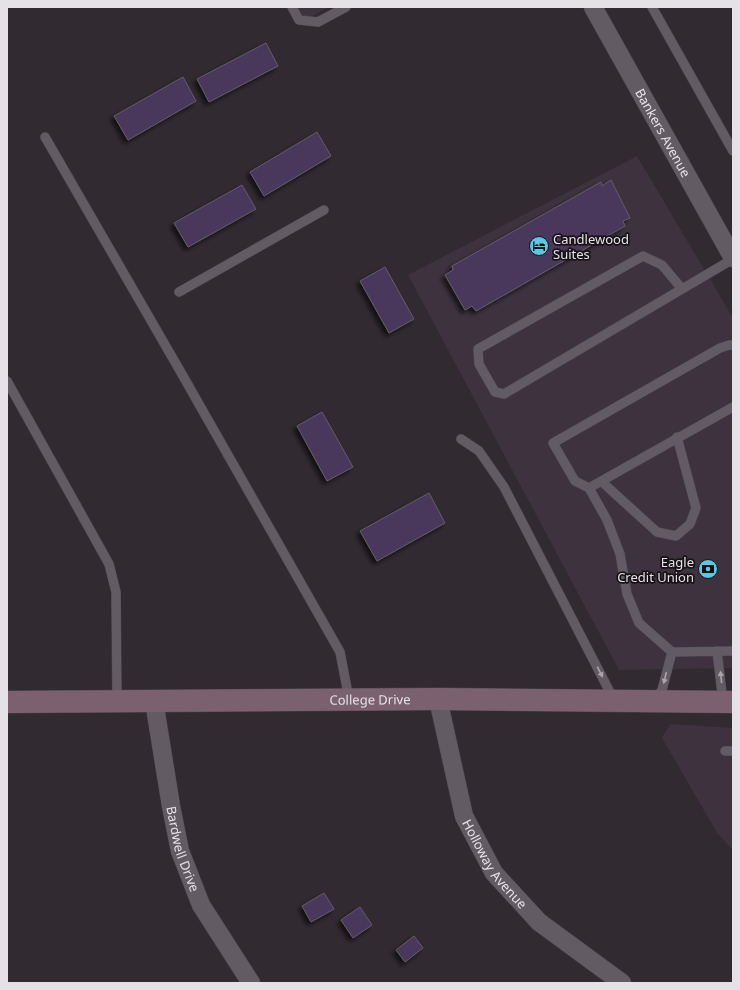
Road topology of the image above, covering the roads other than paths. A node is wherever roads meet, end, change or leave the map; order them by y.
1 (292, 7) edge
2 (346, 7) edge
3 (592, 7) edge
4 (652, 7) edge
5 (45, 137) dead end
6 (733, 152) edge
7 (324, 210) dead end
8 (732, 254) edge
9 (682, 289) junction
10 (179, 292) dead end
11 (733, 345) edge
12 (7, 381) edge
13 (733, 406) edge
14 (677, 437) junction
15 (461, 439) dead end
16 (601, 482) junction
17 (589, 488) junction
18 (717, 651) junction
19 (733, 651) edge
20 (672, 652) junction
21 (438, 698) junction
22 (349, 699) junction
23 (117, 701) junction
24 (154, 701) junction
25 (614, 701) junction
26 (653, 701) junction
27 (7, 702) edge
28 (728, 702) edge
29 (251, 983) edge
30 (622, 983) edge

1 - 2 lane
3 - 8 street, Bankers Avenue
4 - 6 lane
5 - 22 lane
7 - 10 lane
8 - 9 lane
9 - 9 lane
11 - 17 lane
12 - 23 lane
13 - 14 lane
14 - 16 lane
14 - 16 lane
15 -> 25 lane
16 - 17 lane
17 - 20 lane
18 - 19 lane
18 - 20 lane
28 -> 18 lane
20 -> 26 lane
21 - 22 street, College Drive
21 - 25 street, College Drive
21 - 30 street, Holloway Avenue
22 - 24 street, College Drive
23 - 24 street, College Drive
23 - 27 street, College Drive
24 - 29 street, Bardwell Drive
25 - 26 street, College Drive
26 - 28 street, College Drive

